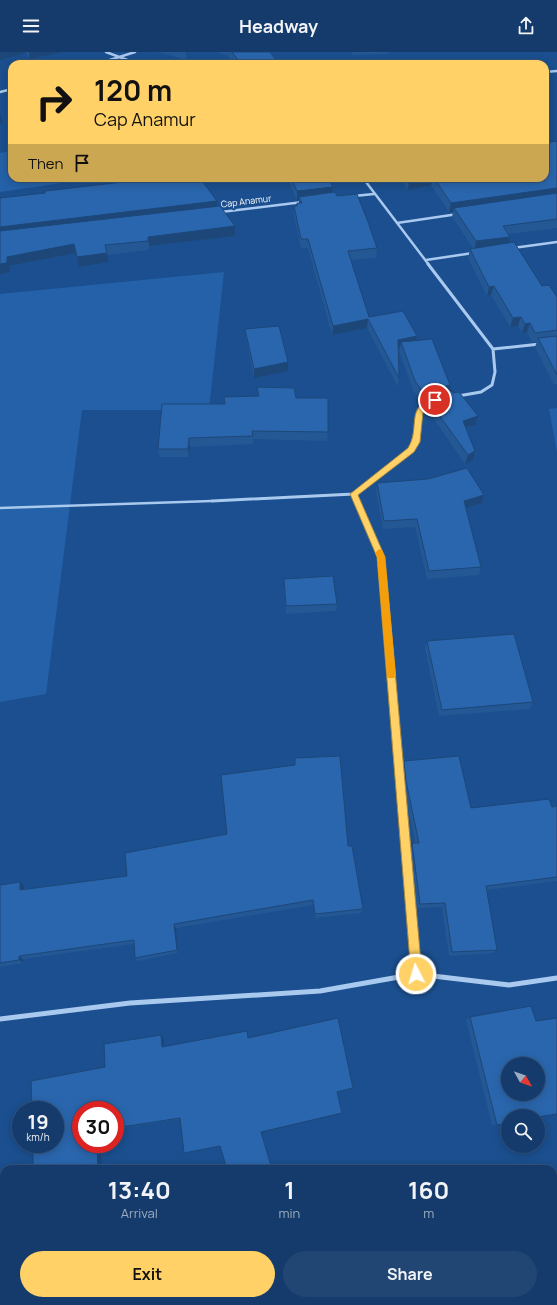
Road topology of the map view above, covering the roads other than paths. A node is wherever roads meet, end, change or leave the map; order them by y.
1 (106, 52) edge
2 (135, 52) edge
3 (119, 58) junction
4 (112, 60) edge
5 (125, 60) edge
6 (366, 182) edge
7 (374, 194) junction
8 (350, 196) edge
9 (304, 202) edge
10 (218, 212) edge
11 (466, 213) edge
12 (397, 223) junction
13 (557, 242) edge
14 (511, 248) edge
15 (480, 252) edge
16 (426, 260) junction
17 (543, 344) edge
18 (492, 349) junction
19 (456, 396) edge
20 (435, 400) edge
21 (354, 494) junction
22 (212, 501) joint
23 (0, 508) edge
24 (416, 974) junction
25 (557, 978) edge
26 (0, 1019) edge

1 - 3 street
2 - 3 street
3 - 4 street
3 - 5 street
6 - 7 street
7 - 8 street
7 - 12 street
9 - 10 street, Cap Anamur
11 - 12 street
12 - 16 street
13 - 14 street
15 - 16 street
16 - 18 street
17 - 18 street
18 - 19 street
20 - 21 street
21 - 22 street
21 - 24 street
22 - 23 lane
24 - 25 street
24 - 26 street

